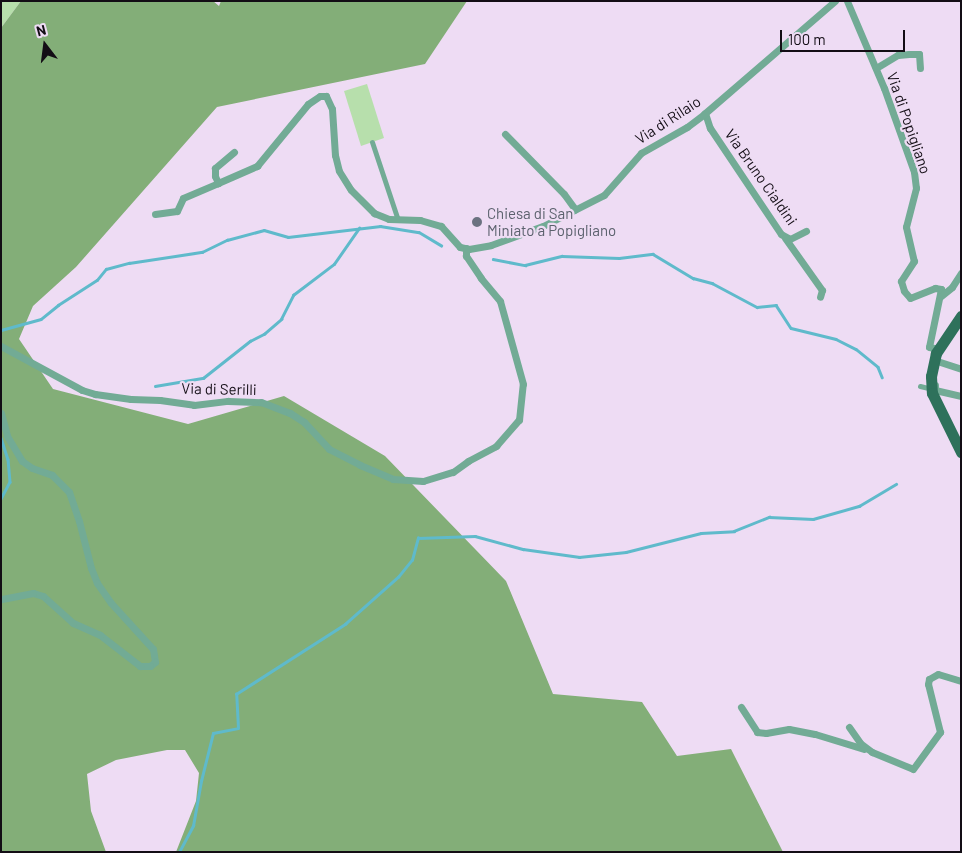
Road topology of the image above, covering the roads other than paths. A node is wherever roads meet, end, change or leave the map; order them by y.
1 (835, 1) edge
2 (847, 1) edge
3 (876, 68) junction
4 (920, 68) dead end
5 (705, 113) junction
6 (505, 134) dead end
7 (372, 142) dead end
8 (234, 152) dead end
9 (218, 183) junction
10 (576, 209) junction
11 (155, 214) dead end
12 (398, 220) junction
13 (806, 231) dead end
14 (786, 238) junction
15 (466, 248) junction
16 (961, 273) edge
17 (941, 296) junction
18 (820, 298) dead end
19 (961, 316) edge
20 (1, 346) edge
21 (939, 349) junction
22 (934, 360) junction
23 (961, 369) edge
24 (931, 386) junction
25 (961, 396) edge
26 (1, 413) edge
27 (961, 452) edge
28 (1, 599) edge
29 (961, 681) edge
30 (741, 707) dead end
31 (849, 728) dead end
32 (872, 752) junction

1 - 5 street, Via di Rilaio
2 - 3 street, Via di Popigliano
3 - 4 street
3 - 17 street, Via di Popigliano
5 - 10 street, Via di Rilaio
5 - 14 street, Via Bruno Cialdini
6 - 10 street
7 - 12 street
8 - 9 street
9 - 11 street
9 - 12 street
10 - 15 street, Via di Rilaio
12 - 15 street
13 - 14 street, Via Bruno Cialdini
14 - 18 street
15 - 20 street, Via di Serilli
16 - 17 street
17 - 21 street
19 - 21 main road
21 - 22 main road
22 - 23 street
22 - 24 main road
24 - 25 street
24 - 27 main road
26 - 28 street
29 - 32 street
30 - 32 street
31 - 32 street

